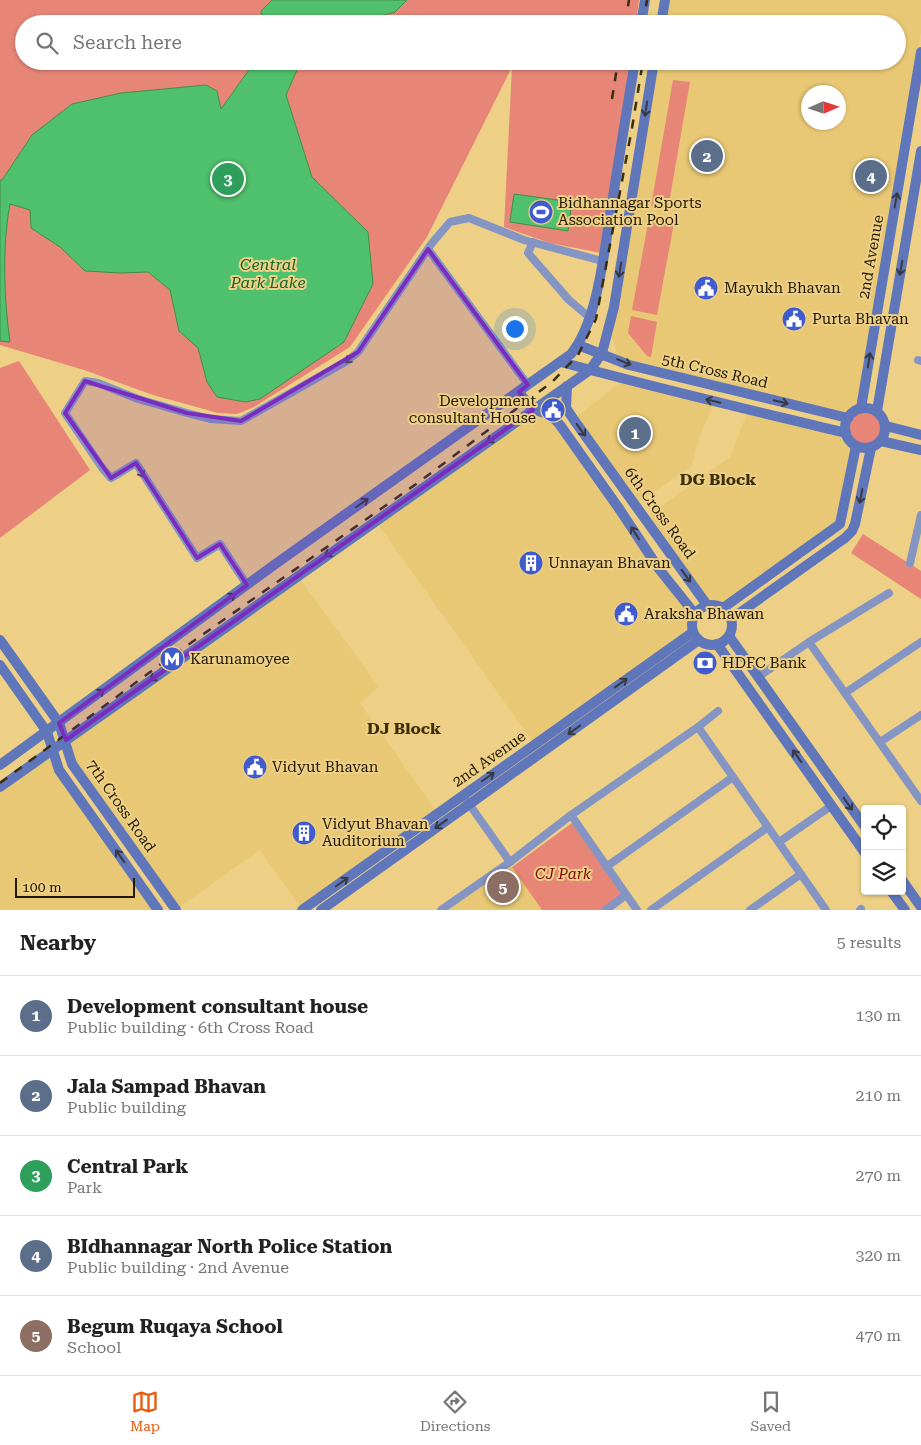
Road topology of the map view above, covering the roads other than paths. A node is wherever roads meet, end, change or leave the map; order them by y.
1 (645, 0) edge
2 (665, 0) edge
3 (642, 15) edge
4 (662, 15) edge
5 (921, 52) edge
6 (920, 63) edge
7 (634, 70) edge
8 (653, 70) edge
9 (909, 122) junction
10 (921, 124) edge
11 (921, 151) edge
12 (617, 170) junction
13 (636, 173) junction
14 (534, 242) junction
15 (428, 249) junction
16 (602, 261) junction
17 (589, 317) junction
18 (578, 345) junction
19 (602, 353) junction
20 (561, 362) junction
21 (590, 370) junction
22 (528, 385) junction
23 (567, 386) junction
24 (519, 392) junction
25 (861, 408) junction
26 (532, 410) junction
27 (877, 411) junction
28 (848, 418) junction
29 (886, 426) junction
30 (846, 433) junction
31 (921, 435) edge
32 (881, 441) junction
33 (856, 446) junction
34 (871, 448) junction
35 (921, 450) edge
36 (632, 501) junction
37 (620, 510) junction
38 (921, 515) edge
39 (910, 563) dead end
40 (247, 585) junction
41 (890, 592) dead end
42 (707, 605) junction
43 (723, 608) junction
44 (695, 614) junction
45 (731, 619) junction
46 (696, 636) junction
47 (729, 636) junction
48 (0, 640) edge
49 (809, 642) junction
50 (921, 642) edge
51 (717, 644) junction
52 (0, 665) edge
53 (758, 677) junction
54 (845, 693) junction
55 (718, 711) dead end
56 (921, 714) edge
57 (59, 723) junction
58 (698, 727) junction
59 (47, 732) junction
60 (66, 740) junction
61 (880, 742) junction
62 (52, 749) junction
63 (820, 764) junction
64 (0, 765) edge
65 (809, 772) junction
66 (732, 777) junction
67 (0, 787) edge
68 (919, 792) edge
69 (463, 795) junction
70 (921, 801) edge
71 (469, 804) junction
72 (832, 806) junction
73 (571, 815) junction
74 (861, 822) edge
75 (768, 827) junction
76 (861, 831) edge
77 (853, 837) junction
78 (779, 842) junction
79 (862, 850) edge
80 (510, 862) junction
81 (606, 867) junction
82 (801, 874) junction
83 (906, 886) edge
84 (626, 895) junction
85 (895, 895) edge
86 (914, 897) junction
87 (921, 907) edge
88 (903, 908) edge
89 (444, 909) edge
90 (158, 910) edge
91 (176, 910) edge
92 (302, 910) edge
93 (322, 910) edge
94 (606, 910) edge
95 (637, 910) edge
96 (652, 910) edge
97 (750, 910) edge
98 (826, 910) edge

1 - 3 street
2 - 4 street
5 - 6 street, 2nd Avenue
6 - 9 street, 2nd Avenue
7 - 12 street
8 -> 13 street
9 - 10 street
25 -> 9 street, 2nd Avenue
11 -> 27 street, 2nd Avenue
12 - 13 street
12 - 16 street
13 -> 19 street
14 - 15 street
14 - 16 street
14 - 17 street
15 - 22 street
15 -> 40 street
16 - 17 street
17 - 18 street
18 - 19 street, 5th Cross Road
18 - 20 street
19 - 21 street
19 -> 28 street, 5th Cross Road
20 - 21 street
20 - 22 street
21 - 23 street
30 -> 21 street
22 - 24 street
23 - 26 street
23 -> 36 street, 6th Cross Road
24 - 26 street
40 -> 24 street
25 - 27 street
25 - 28 street
26 - 37 street
26 -> 60 street
27 - 29 street
28 - 30 street
29 - 31 street
29 - 32 street
30 - 33 street
32 - 34 street
32 - 35 street
33 - 34 street
33 - 43 street
34 -> 45 street
36 - 37 street
36 -> 42 street, 6th Cross Road
44 -> 37 street
38 - 39 street
57 -> 40 street
41 - 49 street
42 - 43 street
42 - 44 street
43 - 45 street
44 - 46 street
45 - 47 street
46 - 51 street
69 -> 46 street, 2nd Avenue
46 -> 71 street, 2nd Avenue
47 - 51 street
47 - 53 street
48 - 57 street, 7th Cross Road
49 - 53 street
49 - 54 street
50 - 54 street
65 -> 51 street
52 - 59 street, 7th Cross Road
53 - 63 street
54 - 61 street
55 - 58 street
56 - 61 street
57 - 59 street
57 - 60 street, 7th Cross Road
58 - 66 street
58 - 73 street
59 - 62 street, 7th Cross Road
59 - 64 street
60 - 62 street
60 - 91 street, 7th Cross Road
61 - 68 street
62 - 67 street
90 -> 62 street, 7th Cross Road
63 - 65 street
63 -> 74 street
65 - 72 street
66 - 75 street
66 - 81 street
68 - 70 street
69 - 71 street
92 -> 69 street, 2nd Avenue
71 - 80 street
71 -> 93 street, 2nd Avenue
72 - 77 street
72 - 78 street
73 - 80 street
73 - 81 street
75 - 78 street
75 - 96 street
76 - 77 street
77 - 79 street
78 - 82 street
80 - 89 street
81 - 84 street
82 - 97 street
82 - 98 street
83 - 86 street
84 - 94 street
84 - 95 street
85 - 88 street
86 - 87 street
86 - 88 street

